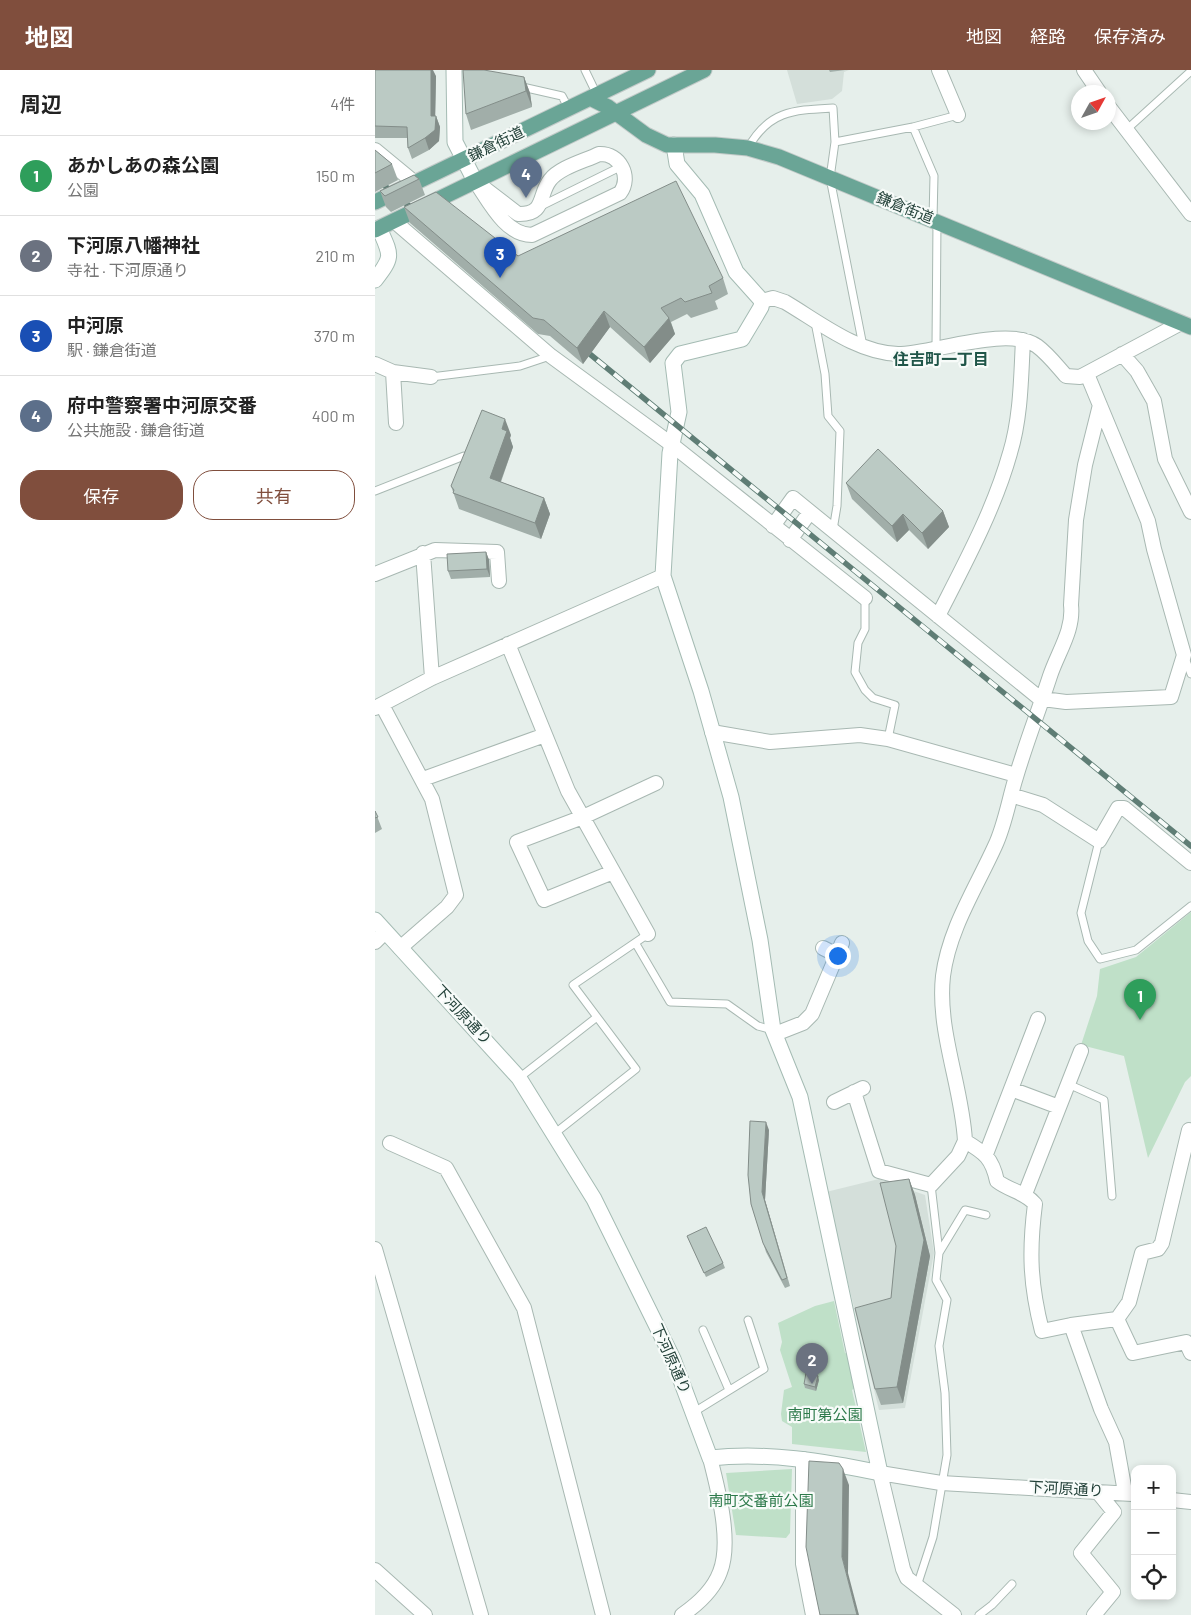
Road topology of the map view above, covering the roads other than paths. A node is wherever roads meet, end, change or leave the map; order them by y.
1 (585, 70) edge
2 (648, 70) edge
3 (704, 70) edge
4 (939, 70) edge
5 (1084, 70) edge
6 (1191, 71) edge
7 (457, 73) edge
8 (508, 84) edge
9 (1094, 85) edge
10 (596, 99) junction
11 (569, 109) junction
12 (617, 112) junction
13 (958, 115) joint
14 (1116, 118) edge
15 (913, 127) junction
16 (1125, 131) junction
17 (835, 142) junction
18 (674, 145) junction
19 (748, 148) junction
20 (375, 150) edge
21 (463, 160) junction
22 (622, 166) junction
23 (830, 178) junction
24 (475, 182) junction
25 (415, 183) junction
26 (375, 202) edge
27 (541, 203) junction
28 (1191, 214) edge
29 (935, 220) junction
30 (394, 221) junction
31 (561, 222) junction
32 (377, 229) edge
33 (375, 280) edge
34 (762, 301) junction
35 (814, 319) junction
36 (1186, 325) edge
37 (1023, 340) junction
38 (864, 348) junction
39 (936, 348) junction
40 (1121, 354) junction
41 (551, 356) junction
42 (375, 364) edge
43 (393, 372) junction
44 (1087, 374) junction
45 (431, 377) joint
46 (1100, 404) junction
47 (396, 423) dead end
48 (671, 444) junction
49 (464, 456) edge
50 (375, 491) edge
51 (811, 512) junction
52 (1191, 512) edge
53 (773, 526) junction
54 (833, 530) junction
55 (790, 540) junction
56 (423, 553) junction
57 (375, 574) edge
58 (663, 576) junction
59 (499, 582) dead end
60 (865, 598) joint
61 (938, 616) junction
62 (508, 644) junction
63 (1184, 656) junction
64 (1191, 674) edge
65 (432, 678) junction
66 (1043, 700) junction
67 (379, 706) edge
68 (712, 732) junction
69 (545, 735) junction
70 (887, 739) junction
71 (1016, 775) junction
72 (423, 779) junction
73 (656, 784) dead end
74 (1011, 794) junction
75 (583, 816) junction
76 (1099, 841) junction
77 (1191, 863) edge
78 (613, 872) junction
79 (1191, 906) edge
80 (375, 920) edge
81 (648, 934) joint
82 (380, 937) edge
83 (636, 944) junction
84 (400, 948) junction
85 (823, 948) dead end
86 (597, 1017) junction
87 (1039, 1019) dead end
88 (774, 1032) junction
89 (1081, 1051) dead end
90 (519, 1078) junction
91 (1068, 1084) junction
92 (1011, 1090) junction
93 (834, 1102) dead end
94 (1059, 1108) junction
95 (1189, 1130) dead end
96 (553, 1134) junction
97 (965, 1141) junction
98 (390, 1143) dead end
99 (986, 1154) junction
100 (931, 1185) junction
101 (1025, 1194) junction
102 (1112, 1196) dead end
103 (986, 1215) dead end
104 (375, 1249) edge
105 (939, 1254) junction
106 (1117, 1319) junction
107 (748, 1320) dead end
108 (1071, 1325) junction
109 (703, 1330) dead end
110 (1191, 1353) edge
111 (729, 1390) junction
112 (694, 1412) junction
113 (710, 1458) junction
114 (803, 1459) junction
115 (880, 1473) junction
116 (941, 1482) junction
117 (1097, 1491) junction
118 (1130, 1493) edge
119 (1176, 1500) edge
120 (1191, 1502) edge
121 (375, 1570) edge
122 (1012, 1584) dead end
123 (917, 1586) junction
124 (425, 1615) edge
125 (481, 1615) edge
126 (603, 1615) edge
127 (682, 1615) edge
128 (813, 1615) edge
129 (955, 1615) edge
130 (979, 1615) edge
131 (1094, 1615) edge

1 - 10 lane
2 - 10 main road
3 - 12 main road
4 - 13 street
5 - 9 street
6 - 16 lane
7 - 21 street
8 - 11 lane
10 - 11 main road, 鎌倉街道
10 - 12 main road, 鎌倉街道
11 - 21 main road, 鎌倉街道
12 - 18 main road, 鎌倉街道
12 - 24 main road, 鎌倉街道
13 - 15 lane
14 - 16 street
15 - 17 lane
15 - 29 lane
16 - 28 street
17 - 19 lane
17 - 23 lane
18 - 19 main road, 鎌倉街道
18 - 34 street
19 - 23 main road, 鎌倉街道
20 - 25 street
21 - 24 street
21 - 25 main road, 鎌倉街道
22 - 27 lane
22 - 27 street
22 - 31 street
23 - 29 main road, 鎌倉街道
23 - 38 lane
24 - 27 street
24 - 30 main road, 鎌倉街道
24 - 31 street
25 - 26 main road, 鎌倉街道
27 - 31 street
29 - 36 main road, 鎌倉街道
29 - 39 lane
30 - 32 main road, 鎌倉街道
30 - 41 street
32 - 33 street
34 - 35 street
34 - 48 street
35 - 38 street
35 - 54 lane
36 - 40 street
37 - 39 street
37 - 44 street
37 - 61 street
38 - 39 street
40 - 44 street
40 - 52 street
41 - 45 lane
41 - 48 street
42 - 43 street
43 - 45 street
43 - 47 street
44 - 46 street
46 - 63 street
46 - 66 street
48 - 53 street
48 - 58 street
49 - 50 lane
51 - 53 street
51 - 54 street
51 - 55 street
53 - 55 street
54 - 61 street
55 - 60 street
56 - 57 street
56 - 59 street
56 - 65 street
58 - 62 street
58 - 68 street
60 - 70 lane
61 - 66 street
62 - 65 street
62 - 69 street
63 - 64 lane
63 - 66 street
65 - 67 street
66 - 71 street
67 - 72 street
68 - 70 street
68 - 88 street
69 - 72 street
69 - 75 street
70 - 71 street
71 - 74 street
72 - 84 street
73 - 75 street
74 - 76 street
74 - 97 street
75 - 78 street
75 - 78 street
76 - 77 street
76 - 79 lane
78 - 81 street
80 - 82 street, 下河原通り
81 - 83 lane
82 - 84 street, 下河原通り
83 - 86 lane
83 - 88 lane
84 - 90 street, 下河原通り
85 - 88 street
86 - 90 lane
86 - 96 lane
87 - 92 street
88 - 115 street
89 - 91 street
90 - 96 street, 下河原通り
91 - 94 street
91 - 102 lane
92 - 94 street
92 - 99 street
93 - 100 street
94 - 101 street
95 - 106 street
96 - 112 street, 下河原通り
97 - 99 street
97 - 100 street
98 - 126 street
99 - 101 street
100 - 105 lane
101 - 108 street
103 - 105 lane
104 - 125 street
105 - 116 lane
106 - 108 street
106 - 110 street
107 - 111 lane
108 - 118 street
109 - 111 lane
111 - 112 lane
112 - 113 street, 下河原通り
113 - 114 street, 下河原通り
113 - 127 street
114 - 115 street, 下河原通り
114 - 128 street
115 - 116 street, 下河原通り
115 - 123 street
116 - 117 street, 下河原通り
116 - 123 lane
117 - 118 street, 下河原通り
117 - 131 street
119 - 120 street
121 - 124 street
122 - 130 lane
123 - 129 street

